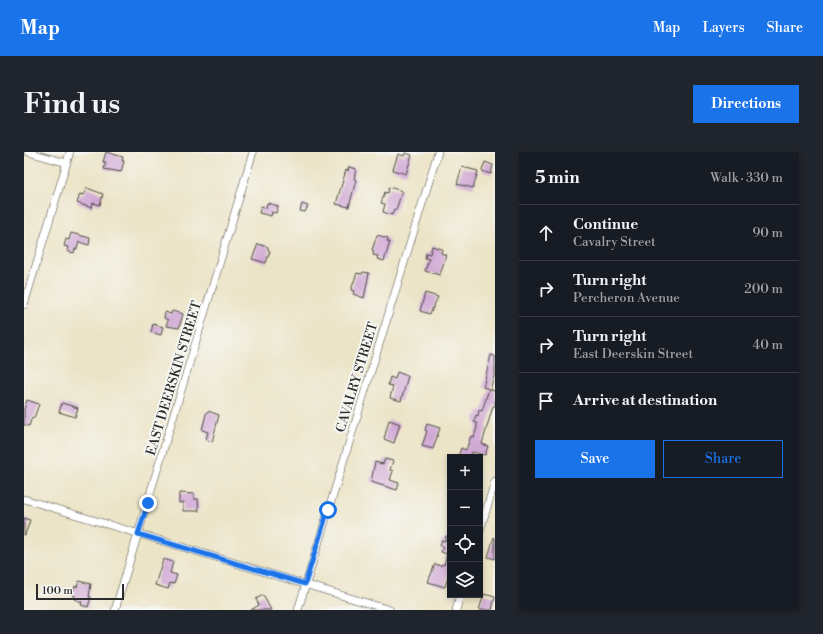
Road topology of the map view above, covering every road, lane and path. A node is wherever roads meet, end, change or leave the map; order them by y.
1 (28, 152) edge
2 (70, 152) edge
3 (254, 152) edge
4 (438, 152) edge
5 (67, 163) junction
6 (24, 305) edge
7 (495, 481) edge
8 (24, 499) edge
9 (492, 504) edge
10 (482, 526) edge
11 (138, 534) junction
12 (305, 584) junction
13 (459, 598) edge
14 (115, 610) edge
15 (298, 610) edge
16 (390, 610) edge
17 (456, 610) edge

1 - 5 street
2 - 5 street
3 - 11 street, EAST DEERSKIN STREET
4 - 12 street, CAVALRY STREET
5 - 6 street
7 - 9 street
8 - 11 street
9 - 10 street
11 - 12 street
11 - 14 street, EAST DEERSKIN STREET
12 - 15 street, CAVALRY STREET
12 - 16 street
13 - 17 street

